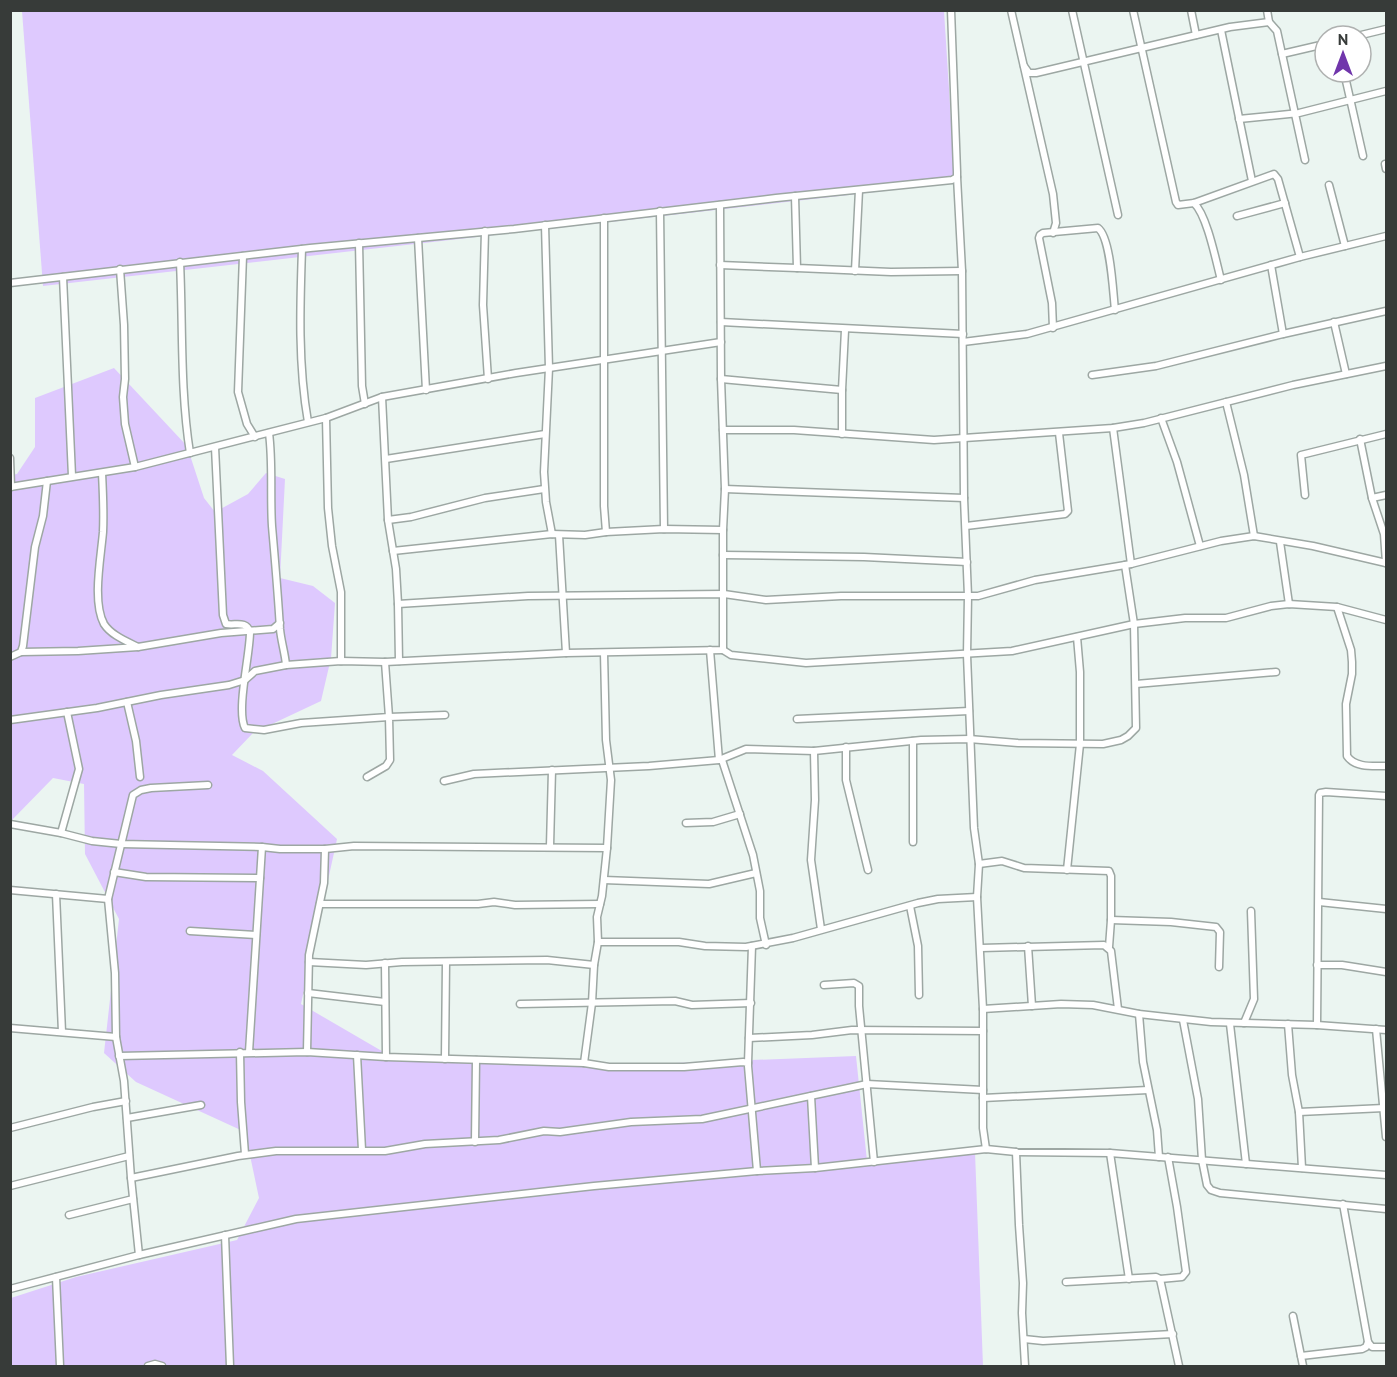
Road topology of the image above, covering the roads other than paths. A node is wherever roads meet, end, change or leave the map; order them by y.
1 (951, 10) edge
2 (1011, 10) edge
3 (1072, 10) edge
4 (1133, 10) edge
5 (1191, 10) edge
6 (1267, 10) edge
7 (1269, 22) junction
8 (1221, 30) junction
9 (1196, 35) junction
10 (1313, 47) edge
11 (1141, 48) junction
12 (1282, 54) junction
13 (1083, 63) junction
14 (1024, 66) junction
15 (1347, 84) edge
16 (1386, 91) edge
17 (1350, 100) junction
18 (1294, 113) junction
19 (1239, 119) junction
20 (1363, 156) dead end
21 (1305, 160) dead end
22 (957, 177) junction
23 (1252, 181) junction
24 (1329, 185) dead end
25 (859, 190) junction
26 (795, 196) junction
27 (1194, 203) junction
28 (1285, 203) junction
29 (720, 205) junction
30 (660, 211) junction
31 (1118, 215) dead end
32 (1237, 216) dead end
33 (604, 218) junction
34 (545, 225) junction
35 (485, 231) junction
36 (1053, 233) junction
37 (1386, 236) edge
38 (418, 238) junction
39 (359, 243) junction
40 (1345, 246) junction
41 (302, 249) junction
42 (243, 256) junction
43 (1300, 257) junction
44 (180, 262) junction
45 (720, 265) junction
46 (1271, 265) junction
47 (797, 268) junction
48 (120, 269) junction
49 (855, 271) junction
50 (962, 271) junction
51 (63, 277) junction
52 (1221, 280) junction
53 (10, 283) edge
54 (1115, 310) junction
55 (1386, 311) edge
56 (721, 322) junction
57 (1334, 322) junction
58 (1053, 328) junction
59 (845, 330) junction
60 (963, 334) junction
61 (1283, 334) junction
62 (721, 342) junction
63 (963, 342) junction
64 (662, 351) junction
65 (605, 360) junction
66 (1386, 366) edge
67 (549, 368) junction
68 (1346, 374) junction
69 (1092, 375) dead end
70 (488, 379) junction
71 (721, 379) junction
72 (426, 390) junction
73 (842, 390) junction
74 (382, 398) junction
75 (1226, 402) junction
76 (365, 404) junction
77 (326, 418) junction
78 (1161, 418) junction
79 (308, 422) junction
80 (1113, 428) junction
81 (723, 430) junction
82 (269, 433) junction
83 (1059, 433) junction
84 (545, 434) junction
85 (842, 434) junction
86 (1386, 434) edge
87 (255, 437) junction
88 (963, 439) junction
89 (1360, 439) junction
90 (215, 447) junction
91 (190, 453) junction
92 (10, 458) edge
93 (386, 459) junction
94 (135, 467) junction
95 (102, 473) junction
96 (72, 476) junction
97 (47, 481) junction
98 (11, 487) edge
99 (544, 489) junction
100 (725, 489) junction
101 (1305, 495) dead end
102 (1386, 495) edge
103 (964, 498) junction
104 (1372, 498) junction
105 (388, 520) junction
106 (966, 526) junction
107 (664, 529) junction
108 (723, 530) junction
109 (606, 532) junction
110 (555, 534) junction
111 (1254, 536) junction
112 (1280, 542) junction
113 (1200, 546) junction
114 (393, 551) junction
115 (723, 555) junction
116 (967, 562) junction
117 (1386, 563) edge
118 (1128, 565) junction
119 (724, 594) junction
120 (563, 596) junction
121 (968, 596) junction
122 (398, 604) junction
123 (1289, 604) junction
124 (1337, 607) junction
125 (1386, 620) edge
126 (280, 623) junction
127 (1134, 624) junction
128 (250, 632) junction
129 (1077, 637) junction
130 (138, 647) junction
131 (710, 650) junction
132 (723, 650) junction
133 (21, 652) junction
134 (604, 652) junction
135 (566, 653) junction
136 (967, 655) junction
137 (10, 657) edge
138 (341, 661) junction
139 (399, 661) junction
140 (385, 662) junction
141 (286, 665) junction
142 (1276, 672) dead end
143 (245, 680) junction
144 (1136, 684) junction
145 (127, 702) junction
146 (969, 711) junction
147 (67, 712) junction
148 (445, 715) dead end
149 (388, 717) junction
150 (797, 719) dead end
151 (10, 720) edge
152 (969, 739) junction
153 (913, 741) junction
154 (1080, 744) junction
155 (846, 747) junction
156 (814, 751) junction
157 (721, 760) junction
158 (609, 766) junction
159 (1386, 766) edge
160 (552, 770) junction
161 (140, 777) dead end
162 (367, 777) dead end
163 (444, 781) dead end
164 (208, 785) dead end
165 (1386, 796) edge
166 (740, 814) junction
167 (686, 823) dead end
168 (10, 824) edge
169 (61, 833) junction
170 (913, 842) dead end
171 (121, 844) junction
172 (550, 846) junction
173 (262, 847) junction
174 (608, 848) junction
175 (325, 849) junction
176 (979, 864) junction
177 (868, 870) dead end
178 (1067, 870) junction
179 (114, 872) junction
180 (756, 873) junction
181 (260, 878) junction
182 (604, 880) junction
183 (10, 890) edge
184 (56, 894) junction
185 (978, 897) junction
186 (108, 899) junction
187 (1318, 902) junction
188 (320, 904) junction
189 (600, 904) junction
190 (910, 906) junction
191 (1386, 909) edge
192 (1251, 911) dead end
193 (1111, 920) junction
194 (821, 929) junction
195 (190, 931) dead end
196 (256, 935) junction
197 (598, 942) junction
198 (766, 945) junction
199 (752, 946) junction
200 (1028, 946) junction
201 (1109, 947) junction
202 (981, 948) junction
203 (309, 962) junction
204 (446, 962) junction
205 (385, 963) junction
206 (594, 965) junction
207 (1317, 965) junction
208 (1219, 967) dead end
209 (1386, 972) edge
210 (824, 985) dead end
211 (308, 993) junction
212 (919, 995) dead end
213 (385, 1002) junction
214 (592, 1003) junction
215 (751, 1003) junction
216 (520, 1004) dead end
217 (1032, 1006) junction
218 (1118, 1009) junction
219 (983, 1010) junction
220 (1138, 1014) junction
221 (1183, 1020) junction
222 (10, 1021) edge
223 (1230, 1023) junction
224 (1244, 1023) junction
225 (1288, 1024) junction
226 (1317, 1024) junction
227 (11, 1028) edge
228 (1376, 1029) junction
229 (862, 1030) junction
230 (1386, 1030) edge
231 (983, 1031) junction
232 (62, 1032) junction
233 (116, 1037) junction
234 (749, 1038) junction
235 (240, 1052) junction
236 (249, 1052) junction
237 (306, 1052) junction
238 (357, 1055) junction
239 (119, 1056) junction
240 (386, 1057) junction
241 (445, 1059) junction
242 (476, 1060) junction
243 (584, 1063) junction
244 (748, 1063) junction
245 (867, 1084) junction
246 (983, 1090) junction
247 (1148, 1090) junction
248 (811, 1096) junction
249 (983, 1098) junction
250 (126, 1101) junction
251 (201, 1105) dead end
252 (753, 1107) junction
253 (1384, 1108) junction
254 (1299, 1112) junction
255 (127, 1118) junction
256 (10, 1128) edge
257 (1386, 1137) edge
258 (475, 1142) junction
259 (986, 1149) junction
260 (362, 1150) junction
261 (1016, 1152) junction
262 (1110, 1153) junction
263 (245, 1154) junction
264 (129, 1156) junction
265 (1159, 1157) junction
266 (1168, 1157) junction
267 (1202, 1160) junction
268 (874, 1162) junction
269 (1246, 1164) junction
270 (815, 1168) junction
271 (1302, 1168) junction
272 (757, 1171) junction
273 (1386, 1175) edge
274 (131, 1178) junction
275 (10, 1186) edge
276 (133, 1199) junction
277 (1343, 1204) junction
278 (1386, 1209) edge
279 (69, 1215) dead end
280 (225, 1235) junction
281 (139, 1255) junction
282 (56, 1277) junction
283 (1129, 1279) junction
284 (1160, 1279) junction
285 (1066, 1282) dead end
286 (10, 1289) edge
287 (1293, 1316) dead end
288 (1173, 1334) junction
289 (1024, 1338) junction
290 (1368, 1342) junction
291 (1386, 1347) edge
292 (1301, 1356) junction
293 (60, 1366) edge
294 (148, 1366) edge
295 (162, 1366) edge
296 (230, 1366) edge
297 (1025, 1366) edge
298 (1179, 1366) edge
299 (1303, 1366) edge

1 - 22 street
2 - 14 street
3 - 13 street
4 - 11 street
5 - 9 street
6 - 7 street
7 - 8 street
7 - 12 street
8 - 9 street
8 - 19 street
9 - 11 street
10 - 12 street
11 - 13 street
11 - 27 street
12 - 18 street
13 - 14 street
13 - 31 street
14 - 36 street
15 - 17 street
16 - 17 street
17 - 18 street
17 - 20 street
18 - 19 street
18 - 21 street
19 - 23 street
22 - 25 street
22 - 50 street
23 - 27 street
23 - 28 street
24 - 40 street
25 - 26 street
25 - 49 street
26 - 29 street
26 - 47 street
27 - 52 street
28 - 32 street
28 - 43 street
29 - 30 street
29 - 45 street
30 - 33 street
30 - 64 street
33 - 34 street
33 - 65 street
34 - 35 street
34 - 67 street
35 - 38 street
35 - 70 street
36 - 54 street
36 - 58 street
37 - 40 street
38 - 39 street
38 - 72 street
39 - 41 street
39 - 76 street
40 - 43 street
41 - 42 street
41 - 79 street
42 - 44 street
42 - 87 street
43 - 46 street
44 - 48 street
44 - 91 street
45 - 47 street
45 - 56 street
46 - 52 street
46 - 61 street
47 - 49 street
48 - 51 street
48 - 94 street
49 - 50 street
50 - 60 street
51 - 53 street
51 - 96 street
52 - 54 street
54 - 58 street
55 - 57 street
56 - 59 street
56 - 62 street
57 - 61 street
57 - 68 street
58 - 63 street
59 - 60 street
59 - 73 street
60 - 63 street
61 - 69 street
62 - 64 street
62 - 71 street
63 - 88 street
64 - 65 street
64 - 107 street
65 - 67 street
65 - 109 street
66 - 68 street
67 - 70 street
67 - 84 street
68 - 75 street
70 - 72 street
71 - 73 street
71 - 81 street
72 - 74 street
73 - 85 street
74 - 76 street
74 - 93 street
75 - 78 street
75 - 111 street
76 - 77 street
77 - 79 street
77 - 138 street
78 - 80 street
78 - 113 street
79 - 82 street
80 - 83 street
80 - 118 street
81 - 85 street
81 - 100 street
82 - 87 street
82 - 126 street
83 - 88 street
83 - 106 street
84 - 93 street
84 - 99 street
85 - 88 street
86 - 89 street
87 - 90 street
88 - 103 street
89 - 101 street
89 - 104 street
90 - 91 street
90 - 128 street
91 - 94 street
92 - 98 street
93 - 105 street
94 - 95 street
95 - 96 street
95 - 130 street
96 - 97 street
97 - 98 street
97 - 133 street
99 - 105 street
99 - 110 street
100 - 103 street
100 - 108 street
102 - 104 street
103 - 106 street
104 - 117 street
105 - 114 street
106 - 116 street
107 - 108 street
107 - 109 street
108 - 115 street
109 - 110 street
110 - 114 street
110 - 120 street
111 - 112 street
111 - 113 street
112 - 117 street
112 - 123 street
113 - 118 street
114 - 122 street
115 - 116 street
115 - 119 street
116 - 121 street
118 - 121 street
118 - 127 street
119 - 120 street
119 - 121 street
119 - 132 street
120 - 122 street
120 - 135 street
121 - 136 street
122 - 139 street
123 - 124 street
123 - 127 street
124 - 125 street
124 - 159 street
126 - 128 street
126 - 141 street
127 - 129 street
127 - 144 street
128 - 130 street
128 - 143 street
129 - 136 street
129 - 154 street
130 - 133 street
131 - 132 street
131 - 134 street
131 - 157 street
132 - 136 street
133 - 137 street
134 - 135 street
134 - 158 street
135 - 139 street
136 - 146 street
138 - 140 street
138 - 141 street
139 - 140 street
140 - 149 street
141 - 143 street
142 - 144 street
143 - 145 street
143 - 149 street
144 - 154 street
145 - 147 street
145 - 161 street
146 - 150 street
146 - 152 street
147 - 151 street
147 - 169 street
148 - 149 street
149 - 162 street
152 - 153 street
152 - 154 street
152 - 176 street
153 - 155 street
153 - 170 street
154 - 178 street
155 - 156 street
155 - 177 street
156 - 157 street
156 - 194 street
157 - 158 street
157 - 166 street
158 - 160 street
158 - 174 street
160 - 163 street
160 - 172 street
164 - 171 street
165 - 187 street
166 - 167 street
166 - 180 street
168 - 169 street
169 - 171 street
171 - 173 street
171 - 179 street
172 - 174 street
172 - 175 street
173 - 175 street
173 - 181 street
174 - 182 street
175 - 188 street
176 - 178 street
176 - 185 street
178 - 193 street
179 - 181 street
179 - 186 street
180 - 182 street
180 - 198 street
181 - 196 street
182 - 189 street
183 - 184 street
184 - 186 street
184 - 232 street
185 - 190 street
185 - 202 street
186 - 233 street
187 - 191 street
187 - 207 street
188 - 189 street
188 - 203 street
189 - 197 street
190 - 194 street
190 - 212 street
192 - 224 street
193 - 201 street
193 - 208 street
194 - 198 street
195 - 196 street
196 - 236 street
197 - 199 street
197 - 206 street
198 - 199 street
199 - 215 street
200 - 201 street
200 - 202 street
200 - 217 street
201 - 218 street
202 - 219 street
203 - 205 street
203 - 211 street
204 - 205 street
204 - 206 street
204 - 241 street
205 - 213 street
206 - 214 street
207 - 209 street
207 - 226 street
210 - 229 street
211 - 213 street
211 - 237 street
213 - 240 street
214 - 215 street
214 - 216 street
214 - 243 street
215 - 234 street
217 - 218 street
217 - 219 street
218 - 220 street
219 - 231 street
220 - 221 street
220 - 247 street
221 - 223 street
221 - 267 street
222 - 227 street
223 - 224 street
223 - 269 street
224 - 225 street
225 - 226 street
225 - 254 street
226 - 228 street
227 - 232 street
228 - 230 street
228 - 253 street
229 - 231 street
229 - 234 street
229 - 245 street
231 - 246 street
232 - 233 street
233 - 239 street
234 - 244 street
235 - 236 street
235 - 239 street
235 - 263 street
236 - 237 street
237 - 238 street
238 - 240 street
238 - 260 street
239 - 250 street
240 - 241 street
241 - 242 street
242 - 243 street
242 - 258 street
243 - 244 street
244 - 252 street
245 - 246 street
245 - 248 street
245 - 268 street
246 - 249 street
247 - 249 street
247 - 265 street
248 - 252 street
248 - 270 street
249 - 259 street
250 - 255 street
250 - 256 street
251 - 255 street
252 - 258 street
252 - 272 street
253 - 254 street
253 - 257 street
254 - 271 street
255 - 264 street
258 - 260 street
259 - 261 street
259 - 268 street
260 - 263 street
261 - 262 street
261 - 289 street
262 - 265 street
262 - 283 street
263 - 274 street
264 - 274 street
264 - 275 street
265 - 266 street
266 - 267 street
266 - 284 street
267 - 269 street
267 - 277 street
268 - 270 street
269 - 271 street
270 - 272 street
271 - 273 street
272 - 280 street
274 - 276 street
276 - 279 street
276 - 281 street
277 - 278 street
277 - 290 street
280 - 281 street
280 - 296 street
281 - 282 street
282 - 286 street
282 - 293 street
283 - 284 street
283 - 285 street
284 - 288 street
287 - 292 street
288 - 289 street
288 - 298 street
289 - 297 street
290 - 291 street
290 - 292 street
292 - 299 street
294 - 295 street

